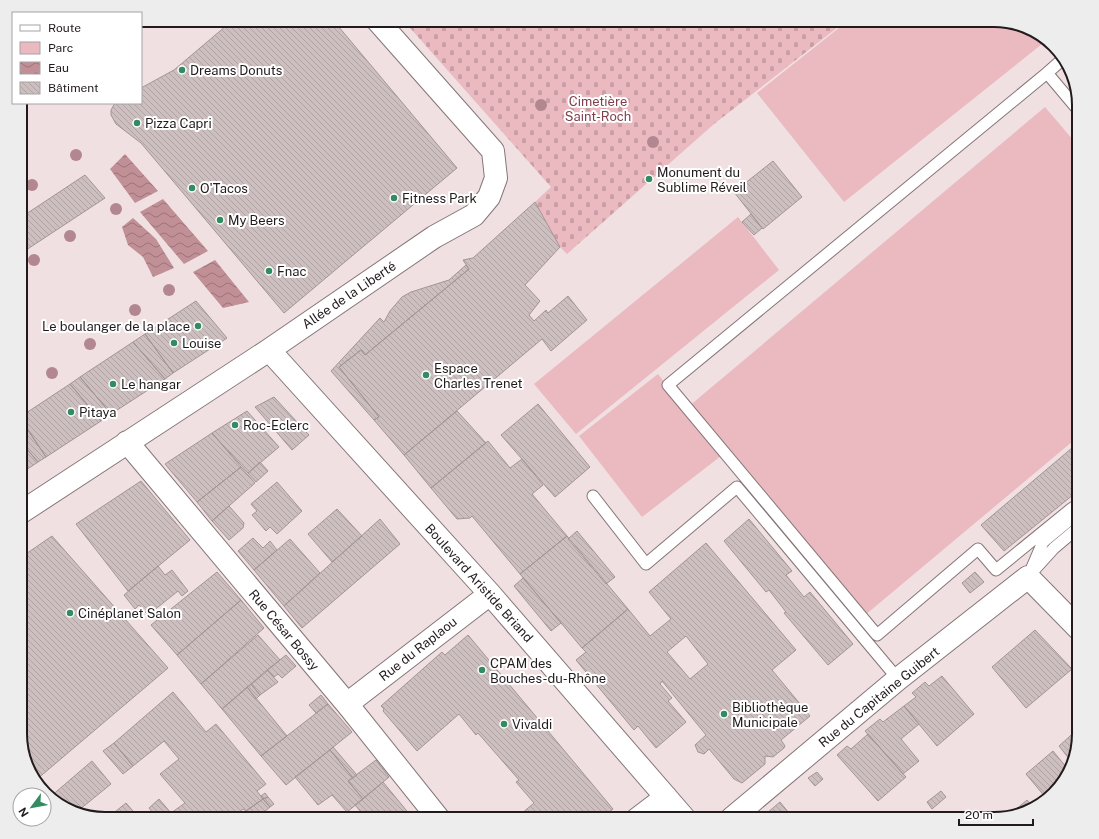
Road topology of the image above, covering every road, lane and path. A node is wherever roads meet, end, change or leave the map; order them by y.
1 (382, 27) edge
2 (1059, 62) edge
3 (1047, 73) junction
4 (1072, 103) edge
5 (269, 350) junction
6 (127, 442) junction
7 (593, 496) dead end
8 (27, 508) edge
9 (1072, 508) edge
10 (1072, 518) edge
11 (1072, 533) edge
12 (1028, 577) junction
13 (490, 594) junction
14 (1072, 622) edge
15 (898, 679) junction
16 (347, 704) junction
17 (666, 797) junction
18 (433, 812) edge
19 (646, 812) edge
20 (679, 812) edge
21 (739, 812) edge

1 - 5 street, Allée de la Liberté
2 - 3 lane
3 - 4 lane
3 - 9 lane
5 - 6 street, Allée de la Liberté
5 - 13 street, Boulevard Aristide Briand
6 - 8 street, Allée de la Liberté
6 - 16 street, Rue César Bossy
7 - 15 lane
10 - 12 lane
11 - 12 lane
12 - 14 street
12 - 15 street, Rue du Capitaine Guibert
13 - 16 street, Rue du Raplaou
13 - 17 street, Boulevard Aristide Briand
15 - 21 street, Rue du Capitaine Guibert
16 - 18 street, Rue César Bossy
17 - 19 street
17 - 20 street, Boulevard Aristide Briand

